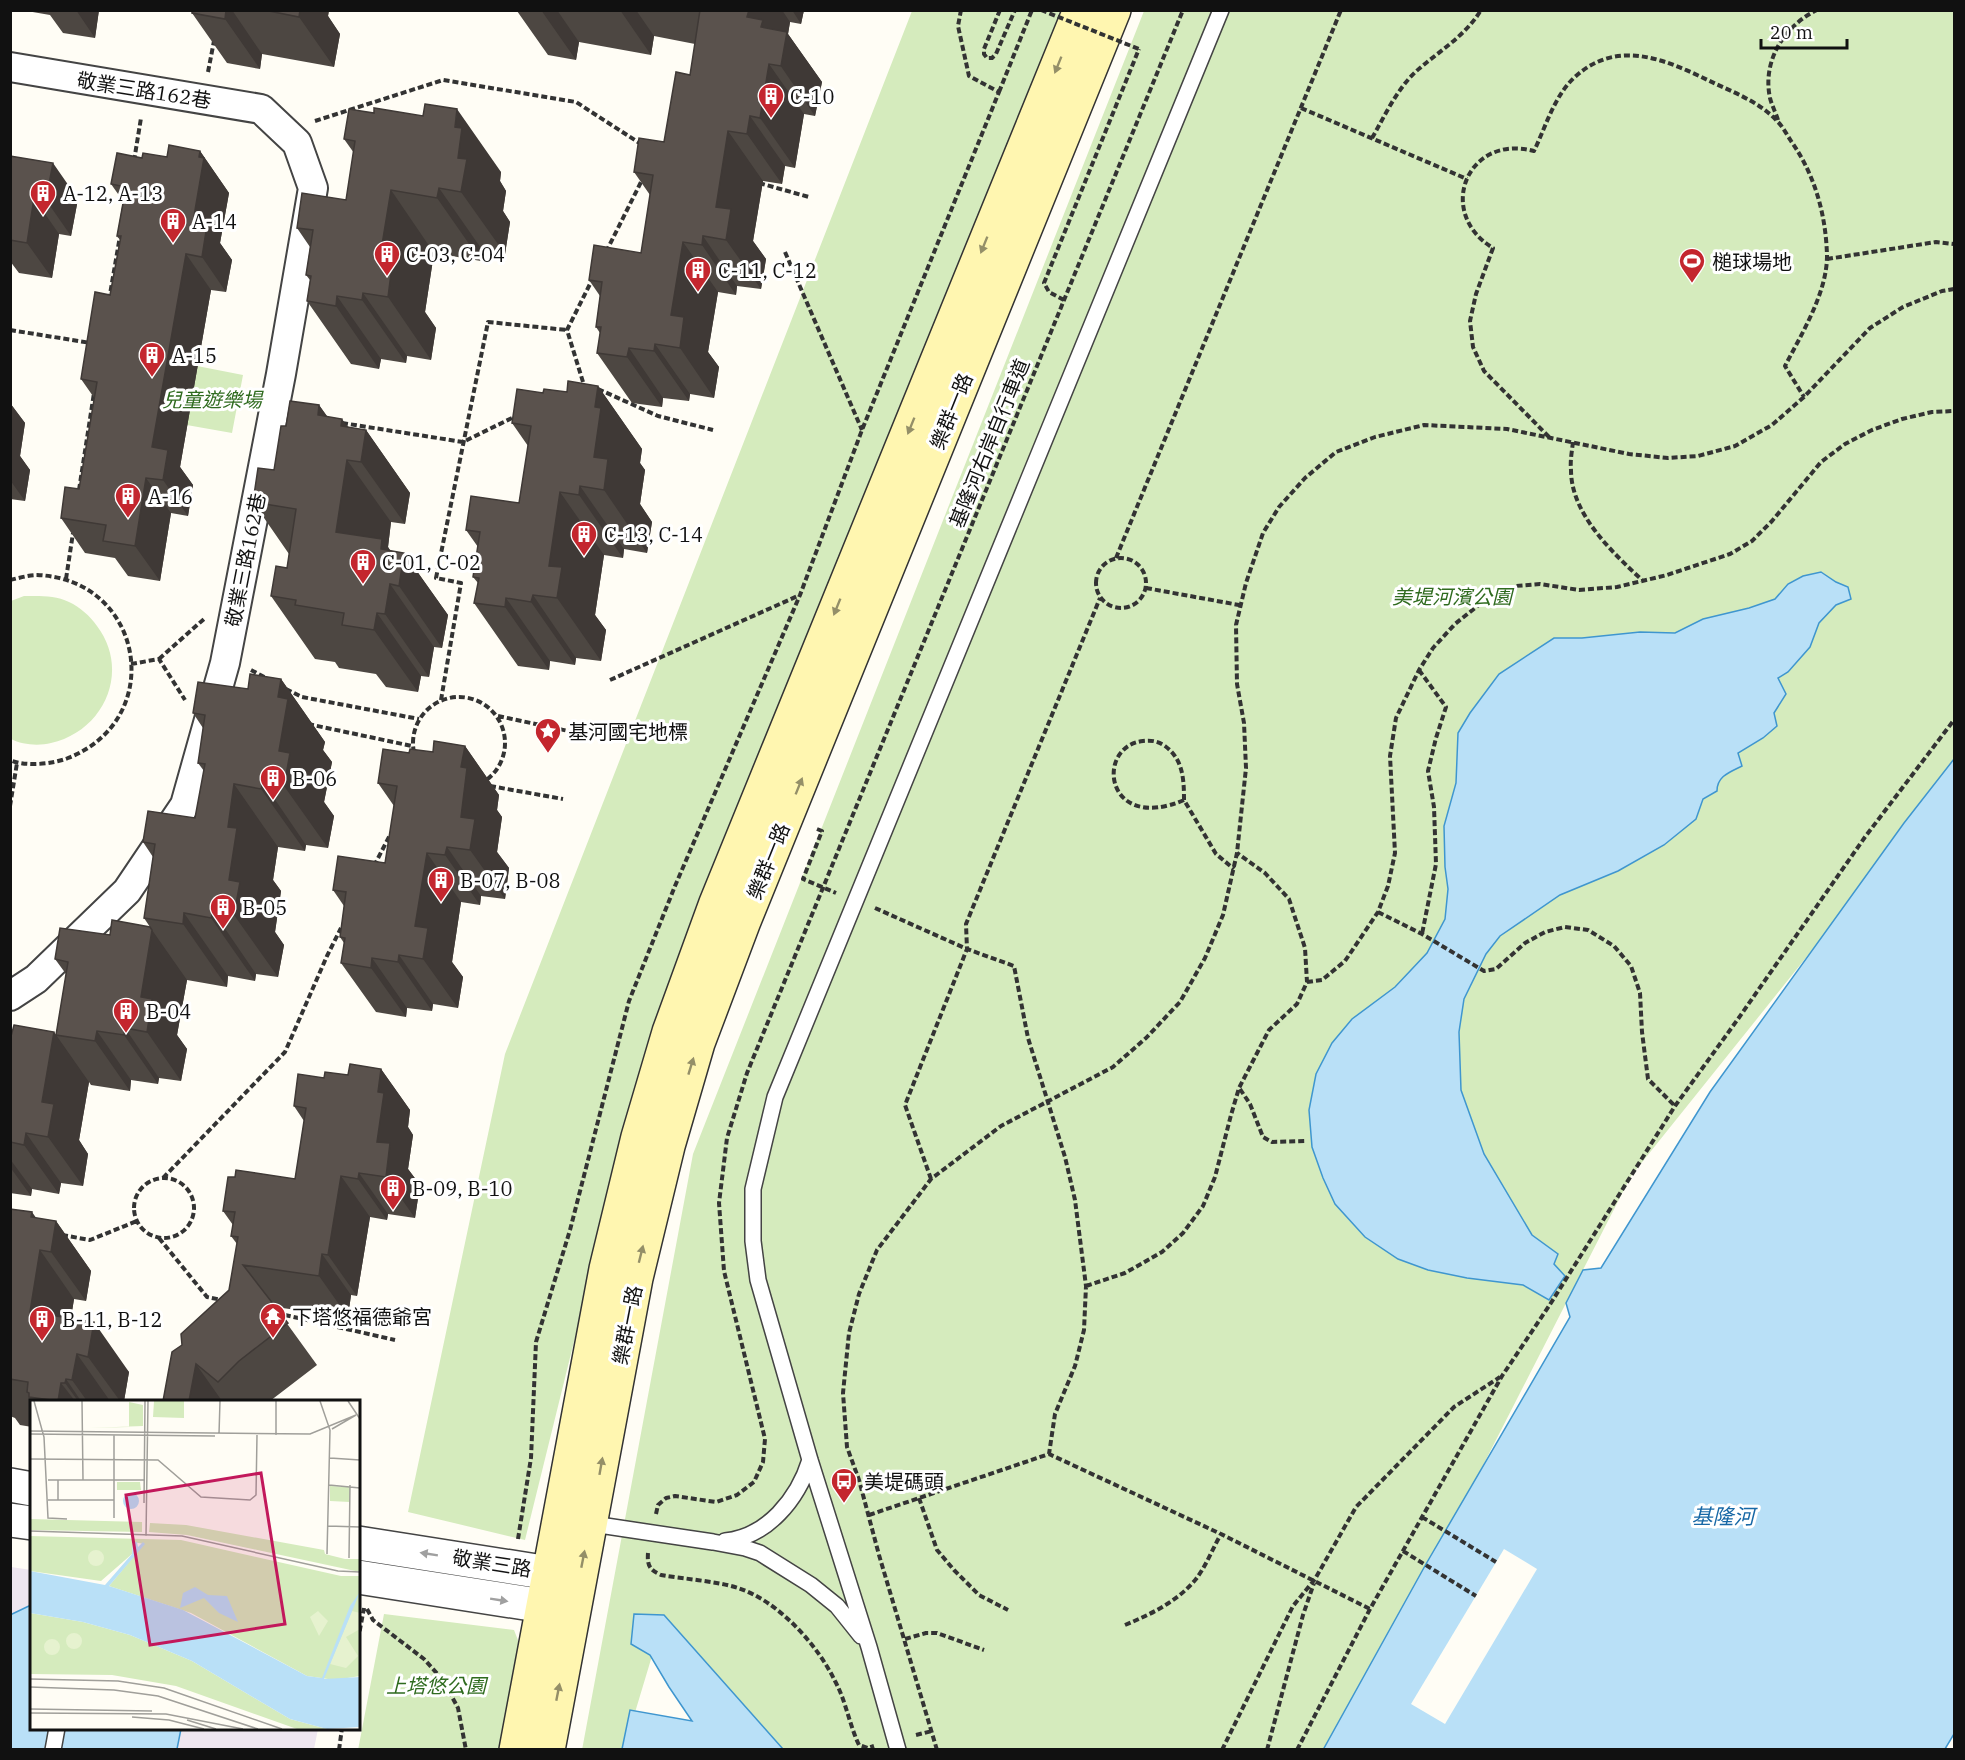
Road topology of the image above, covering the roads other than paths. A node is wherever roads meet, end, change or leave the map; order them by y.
1 (1080, 10) edge
2 (1114, 10) edge
3 (1221, 10) edge
4 (10, 67) edge
5 (10, 996) edge
6 (810, 1460) junction
7 (10, 1485) edge
8 (30, 1489) edge
9 (10, 1520) edge
10 (575, 1521) junction
11 (30, 1523) edge
12 (713, 1542) junction
13 (360, 1543) edge
14 (549, 1572) junction
15 (360, 1577) edge
16 (576, 1595) junction
17 (544, 1606) junction
18 (869, 1647) junction
19 (57, 1730) edge
20 (52, 1749) edge
21 (516, 1749) edge
22 (548, 1749) edge
23 (898, 1749) edge

1 -> 10 main road, 樂群一路
10 -> 2 main road, 樂群一路
3 - 6 lane
4 - 5 street, 敬業三路162巷
6 - 12 lane
6 - 18 lane
7 - 8 street
9 - 11 street
10 - 12 lane
10 - 14 main road, 樂群一路
16 -> 10 main road, 樂群一路
12 - 18 lane
14 -> 13 street, 敬業三路
14 - 16 street, 敬業三路
14 - 17 main road, 樂群一路
15 -> 17 street, 敬業三路
16 - 17 street, 敬業三路
22 -> 16 main road, 樂群一路
17 - 21 main road, 樂群一路
18 - 23 lane
19 - 20 lane

